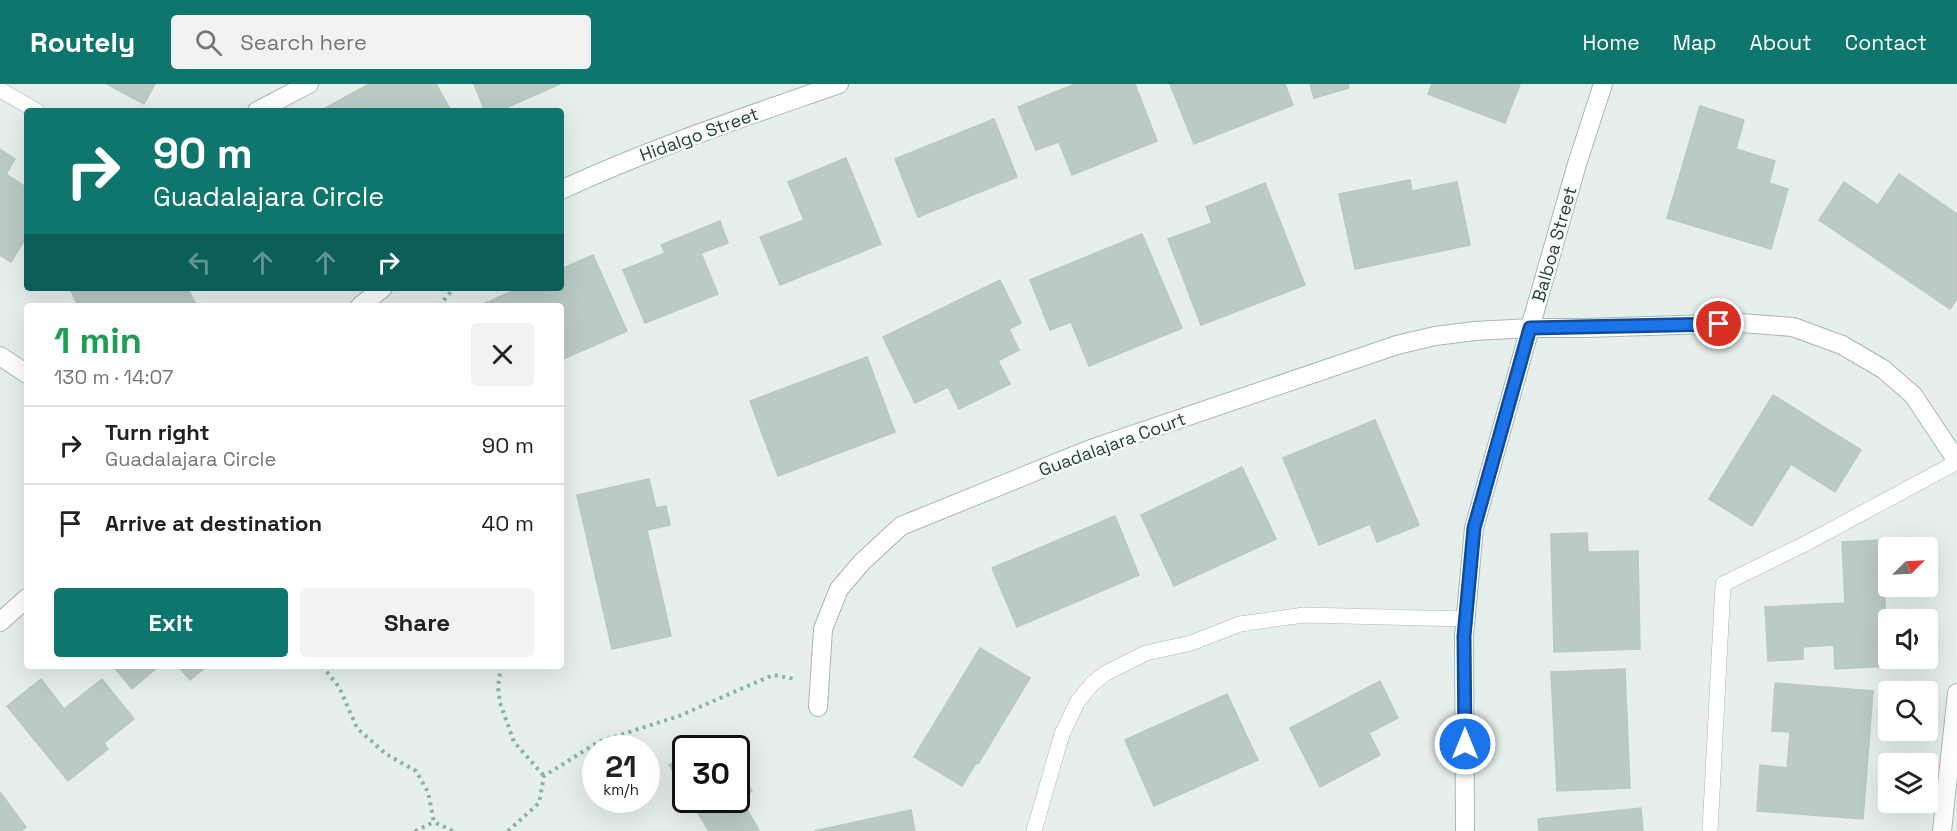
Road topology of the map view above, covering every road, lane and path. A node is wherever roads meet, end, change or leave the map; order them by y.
1 (309, 84) edge
2 (839, 84) edge
3 (1603, 84) edge
4 (0, 90) edge
5 (32, 108) edge
6 (263, 108) edge
7 (564, 189) edge
8 (379, 291) edge
9 (452, 291) edge
10 (364, 303) edge
11 (442, 303) edge
12 (1530, 328) junction
13 (0, 356) edge
14 (24, 372) edge
15 (1957, 461) edge
16 (24, 601) edge
17 (1466, 619) junction
18 (0, 622) edge
19 (324, 669) edge
20 (501, 669) edge
21 (820, 684) junction
22 (1957, 693) edge
23 (818, 707) dead end
24 (544, 776) junction
25 (434, 822) junction
26 (416, 831) edge
27 (453, 831) edge
28 (508, 831) edge
29 (1034, 831) edge
30 (1465, 831) edge
31 (1710, 831) edge
32 (1942, 831) edge

1 - 6 street
2 - 7 street, Hidalgo Street
3 - 12 street, Balboa Street
4 - 5 lane
8 - 10 street
9 - 11 path
12 - 15 street, Guadalajara Court
12 - 17 street, Balboa Street
12 - 21 street, Guadalajara Court
13 - 14 street
15 - 31 lane
16 - 18 street
17 - 29 lane
17 - 30 street, Balboa Street
19 - 25 path
20 - 24 path
21 - 23 street, Guadalajara Court
21 - 24 path
22 - 32 street
24 - 28 path
25 - 26 path
25 - 27 path

